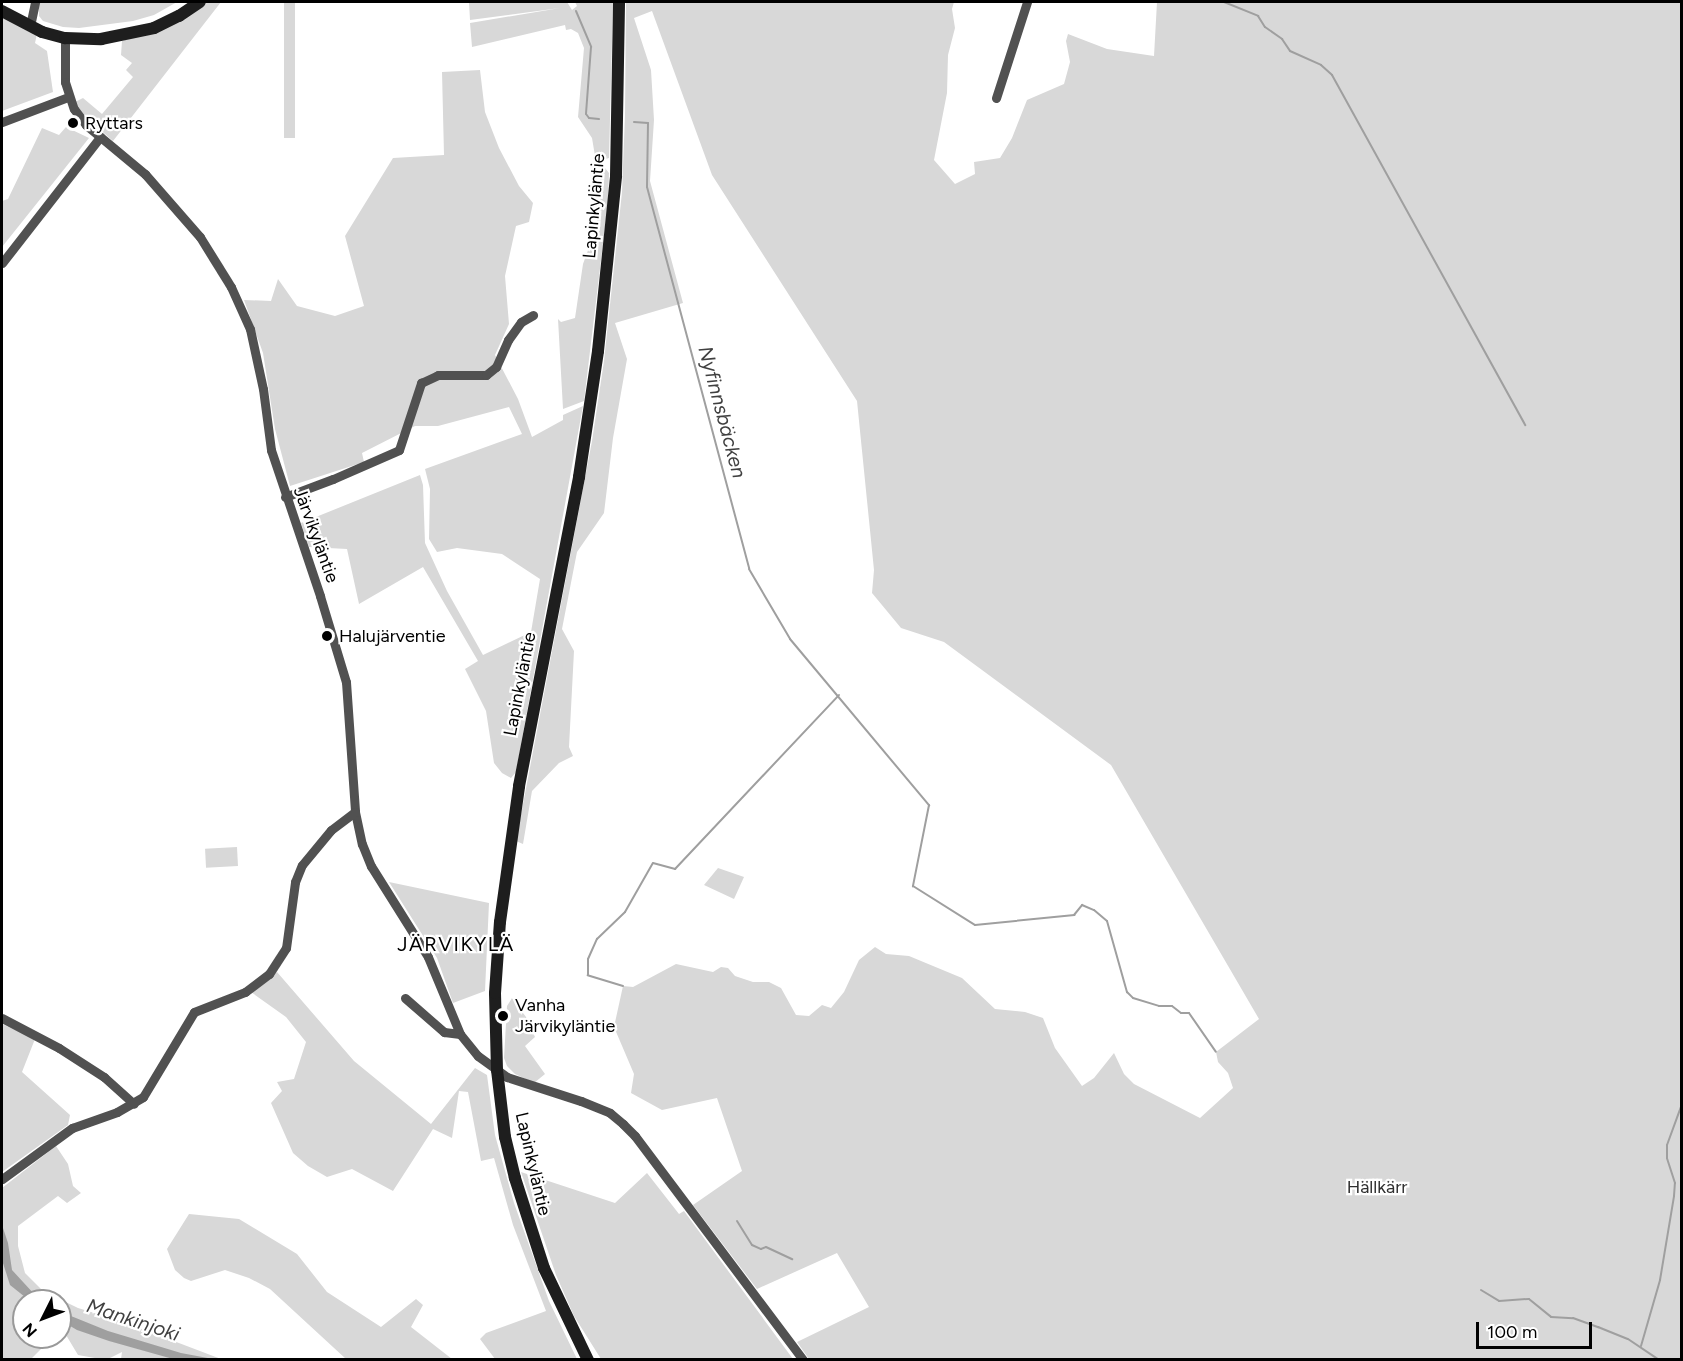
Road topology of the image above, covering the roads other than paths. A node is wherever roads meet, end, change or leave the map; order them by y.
1 (35, 2) edge
2 (200, 2) edge
3 (619, 2) edge
4 (1027, 2) edge
5 (2, 11) edge
6 (30, 26) junction
7 (65, 38) junction
8 (68, 97) junction
9 (996, 98) dead end
10 (2, 122) edge
11 (100, 137) junction
12 (2, 263) edge
13 (533, 315) dead end
14 (285, 497) junction
15 (355, 812) junction
16 (405, 998) dead end
17 (2, 1018) edge
18 (460, 1034) junction
19 (497, 1070) junction
20 (134, 1104) junction
21 (2, 1179) edge
22 (588, 1359) edge
23 (803, 1359) edge

1 - 6 street
2 - 7 main road
3 - 19 main road, Lapinkyläntie
4 - 9 street
5 - 6 main road
6 - 7 main road
7 - 8 street, Järvikyläntie
8 - 10 street
8 - 11 street, Järvikyläntie
11 - 12 street
11 - 14 street, Järvikyläntie
13 - 14 street
14 - 15 street, Järvikyläntie
15 - 18 street, Järvikyläntie
15 - 20 street
16 - 18 street
17 - 20 street
18 - 19 street, Järvikyläntie
19 - 22 main road, Lapinkyläntie
19 - 23 street
20 - 21 street

